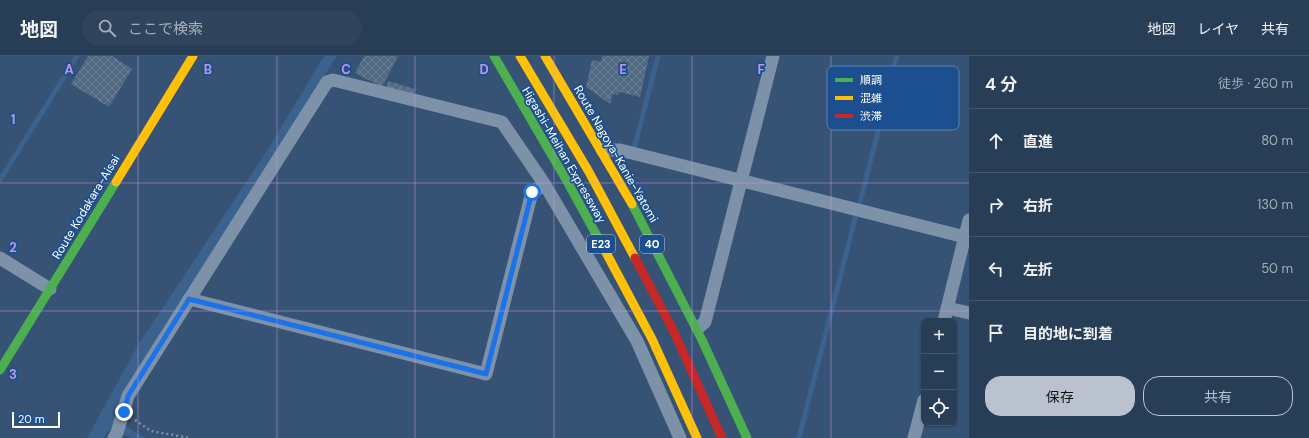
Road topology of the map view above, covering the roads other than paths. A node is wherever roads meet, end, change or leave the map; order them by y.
1 (192, 56) edge
2 (494, 56) edge
3 (520, 56) edge
4 (545, 56) edge
5 (773, 56) edge
6 (602, 150) junction
7 (742, 181) junction
8 (545, 185) junction
9 (969, 220) edge
10 (965, 237) junction
11 (0, 258) edge
12 (50, 289) junction
13 (189, 299) junction
14 (947, 308) junction
15 (969, 313) edge
16 (945, 318) edge
17 (698, 328) junction
18 (0, 370) edge
19 (921, 411) edge
20 (116, 436) edge
21 (680, 438) edge
22 (697, 438) edge
23 (722, 438) edge
24 (747, 438) edge
25 (914, 438) edge

1 - 12 main road, Route Kodakara-Aisai
2 - 22 main road, Higashi-Meihan Expressway / E23
3 - 23 main road, Higashi-Meihan Expressway / E23
4 - 6 main road, Route Nagoya-Kanie-Yatomi / 40
5 - 7 street
6 - 7 street
6 - 17 main road, Route Nagoya-Kanie-Yatomi / 40
7 - 10 street
7 - 17 street
8 - 13 street
8 - 13 street
8 - 21 street
9 - 10 street
10 - 14 street
11 - 12 street
12 - 18 main road, Route Kodakara-Aisai
13 - 20 street
14 - 15 street
14 - 16 street
17 - 24 main road, Route Nagoya-Kanie-Yatomi / 40
19 - 25 street

